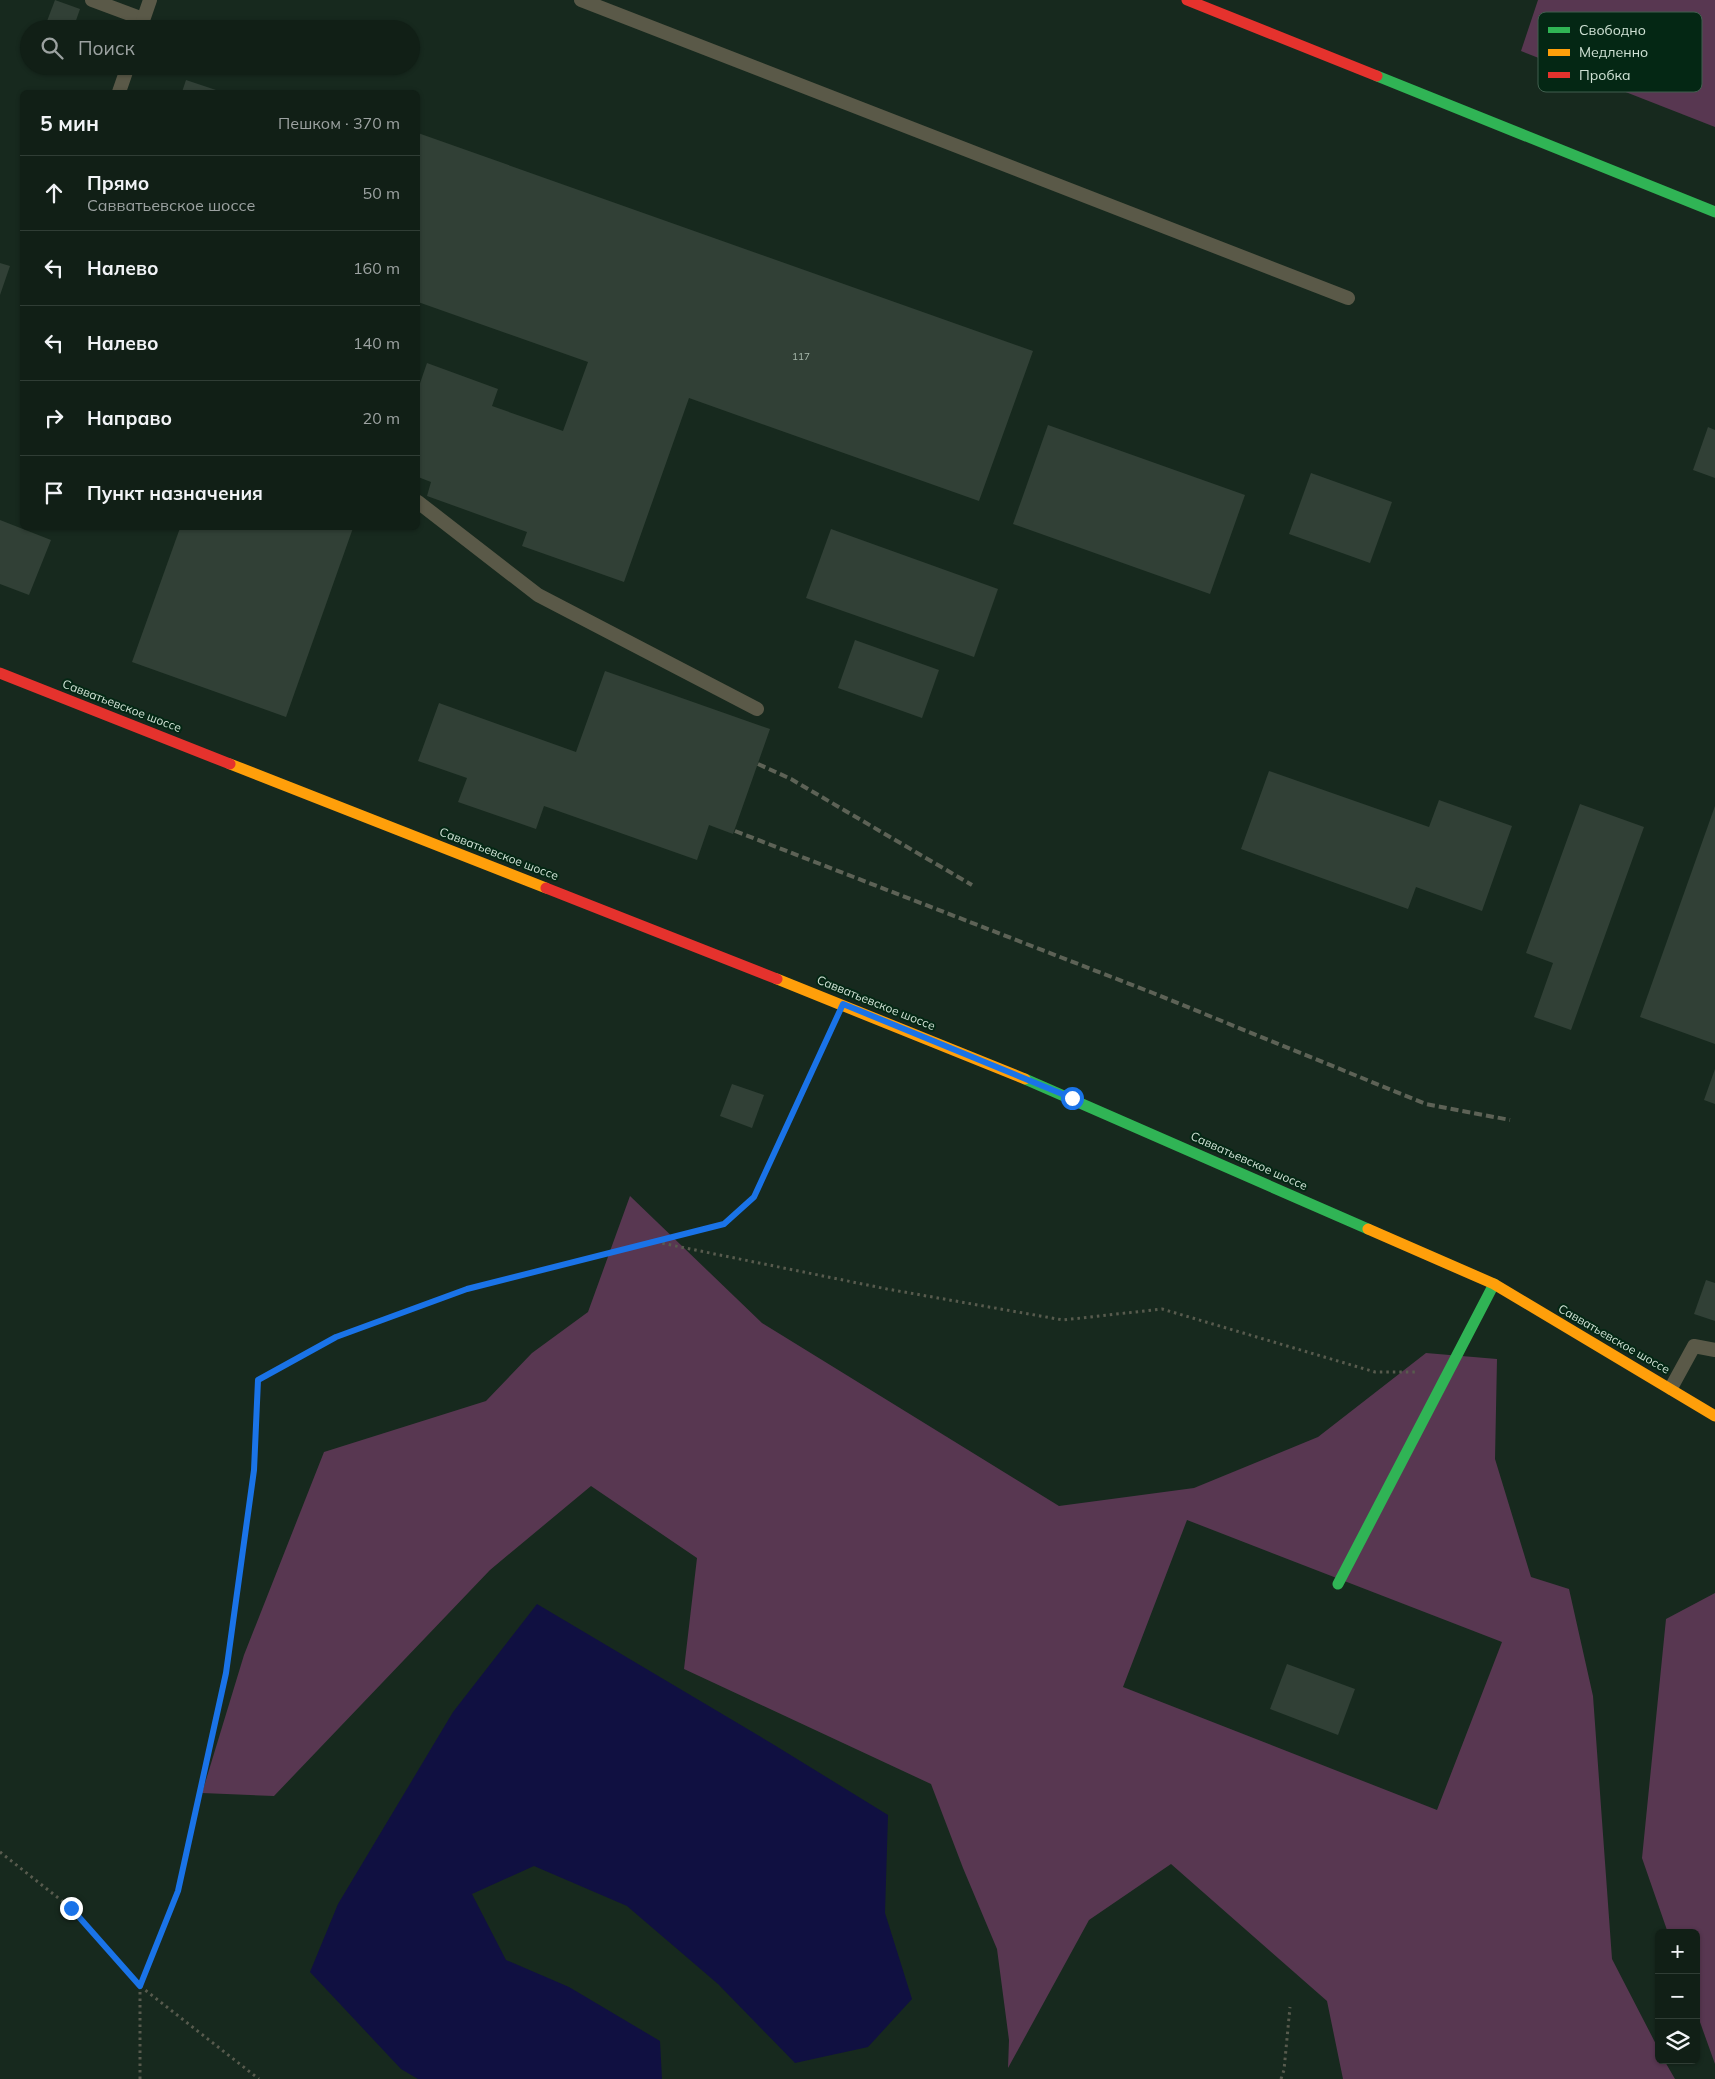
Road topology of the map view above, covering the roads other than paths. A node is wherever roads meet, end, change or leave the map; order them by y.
1 (92, 0) edge
2 (150, 0) edge
3 (581, 0) edge
4 (1187, 0) edge
5 (134, 20) edge
6 (143, 20) edge
7 (125, 75) edge
8 (120, 90) edge
9 (1715, 212) edge
10 (1348, 298) dead end
11 (420, 504) edge
12 (0, 673) edge
13 (757, 709) dead end
14 (1494, 1284) junction
15 (1715, 1350) edge
16 (1671, 1388) junction
17 (1715, 1416) edge
18 (1338, 1584) dead end

1 - 5 lane
2 - 6 lane
3 - 10 lane
4 - 9 main road
7 - 8 lane
11 - 13 lane
12 - 14 main road, Савватьевское шоссе
14 - 16 main road, Савватьевское шоссе
14 - 18 main road
15 - 16 lane
16 - 17 main road, Савватьевское шоссе

